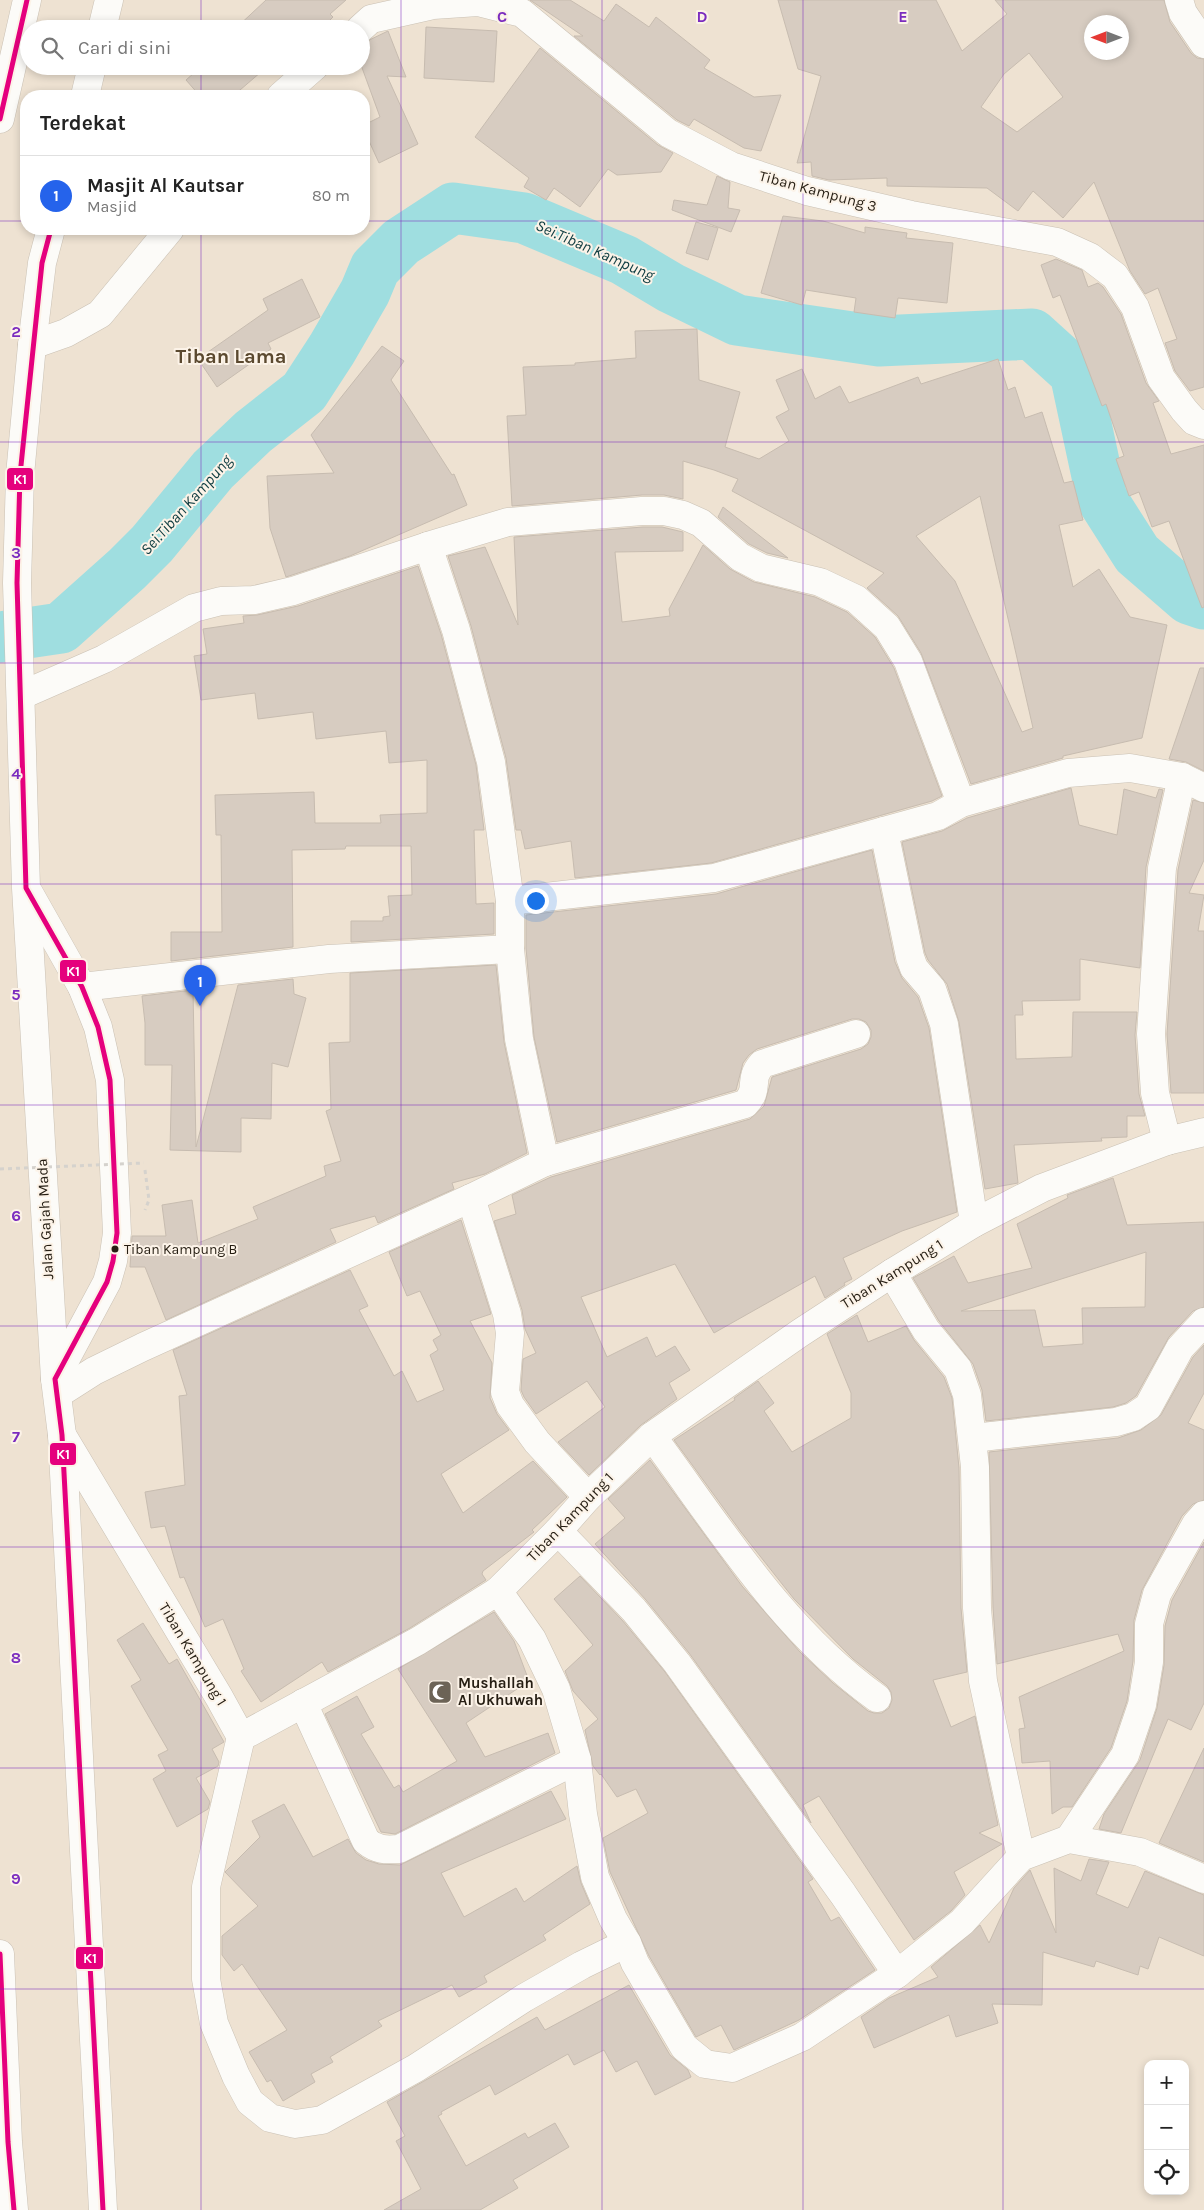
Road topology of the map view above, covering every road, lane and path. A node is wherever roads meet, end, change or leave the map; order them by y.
1 (27, 0) edge
2 (109, 0) edge
3 (1179, 0) edge
4 (22, 20) edge
5 (104, 20) edge
6 (370, 20) edge
7 (20, 31) edge
8 (1204, 44) edge
9 (90, 75) edge
10 (306, 75) edge
11 (86, 90) edge
12 (289, 90) edge
13 (0, 119) edge
14 (49, 235) edge
15 (165, 235) edge
16 (32, 345) junction
17 (1204, 425) edge
18 (428, 546) junction
19 (22, 695) junction
20 (1193, 783) edge
21 (960, 804) junction
22 (884, 831) junction
23 (26, 888) junction
24 (510, 901) junction
25 (510, 949) junction
26 (82, 987) junction
27 (856, 1034) dead end
28 (1203, 1136) edge
29 (1167, 1141) junction
30 (545, 1162) junction
31 (144, 1163) dead end
32 (0, 1169) edge
33 (471, 1198) junction
34 (974, 1223) junction
35 (892, 1273) junction
36 (1204, 1322) edge
37 (56, 1387) junction
38 (62, 1435) junction
39 (652, 1436) junction
40 (973, 1438) junction
41 (588, 1497) junction
42 (1204, 1515) edge
43 (558, 1531) junction
44 (498, 1591) junction
45 (877, 1698) dead end
46 (303, 1703) junction
47 (241, 1737) junction
48 (577, 1760) junction
49 (1069, 1839) junction
50 (1021, 1857) junction
51 (1204, 1879) edge
52 (627, 1943) junction
53 (0, 1954) edge
54 (897, 1974) junction
55 (14, 2210) edge
56 (103, 2210) edge

1 - 4 main road
2 - 5 main road
3 - 8 main road
6 - 17 main road, Tiban Kampung 3
7 - 13 main road
9 - 11 main road
10 - 12 main road
14 - 16 main road, Jalan Gajah Mada
15 - 16 main road
16 - 19 main road, Jalan Gajah Mada
18 - 19 main road
18 - 21 main road
18 - 24 main road
19 - 23 main road, Jalan Gajah Mada
20 - 21 main road
20 - 29 main road
21 - 22 main road
22 - 24 main road
22 - 34 main road
23 - 26 main road
23 - 37 main road, Jalan Gajah Mada
24 - 25 main road
25 - 26 main road
25 - 30 main road
26 - 37 main road
27 - 30 main road
28 - 29 main road, Tiban Kampung 1
29 - 34 main road, Tiban Kampung 1
30 - 33 main road
31 - 32 path, bridge
33 - 37 main road
33 - 41 main road
34 - 35 main road, Tiban Kampung 1
35 - 39 main road, Tiban Kampung 1
35 - 40 main road
36 - 40 main road
37 - 38 main road, Jalan Gajah Mada
38 - 47 main road, Tiban Kampung 1
38 - 56 main road, Jalan Gajah Mada
39 - 41 main road, Tiban Kampung 1
39 - 45 main road
40 - 50 main road
41 - 43 main road, Tiban Kampung 1
42 - 49 main road
43 - 44 main road, Tiban Kampung 1
43 - 54 main road
44 - 46 main road, Tiban Kampung 1
44 - 48 main road
46 - 47 main road, Tiban Kampung 1
46 - 48 main road
47 - 52 main road
48 - 52 main road
49 - 50 main road
49 - 51 main road
50 - 54 main road
52 - 54 main road
53 - 55 main road

